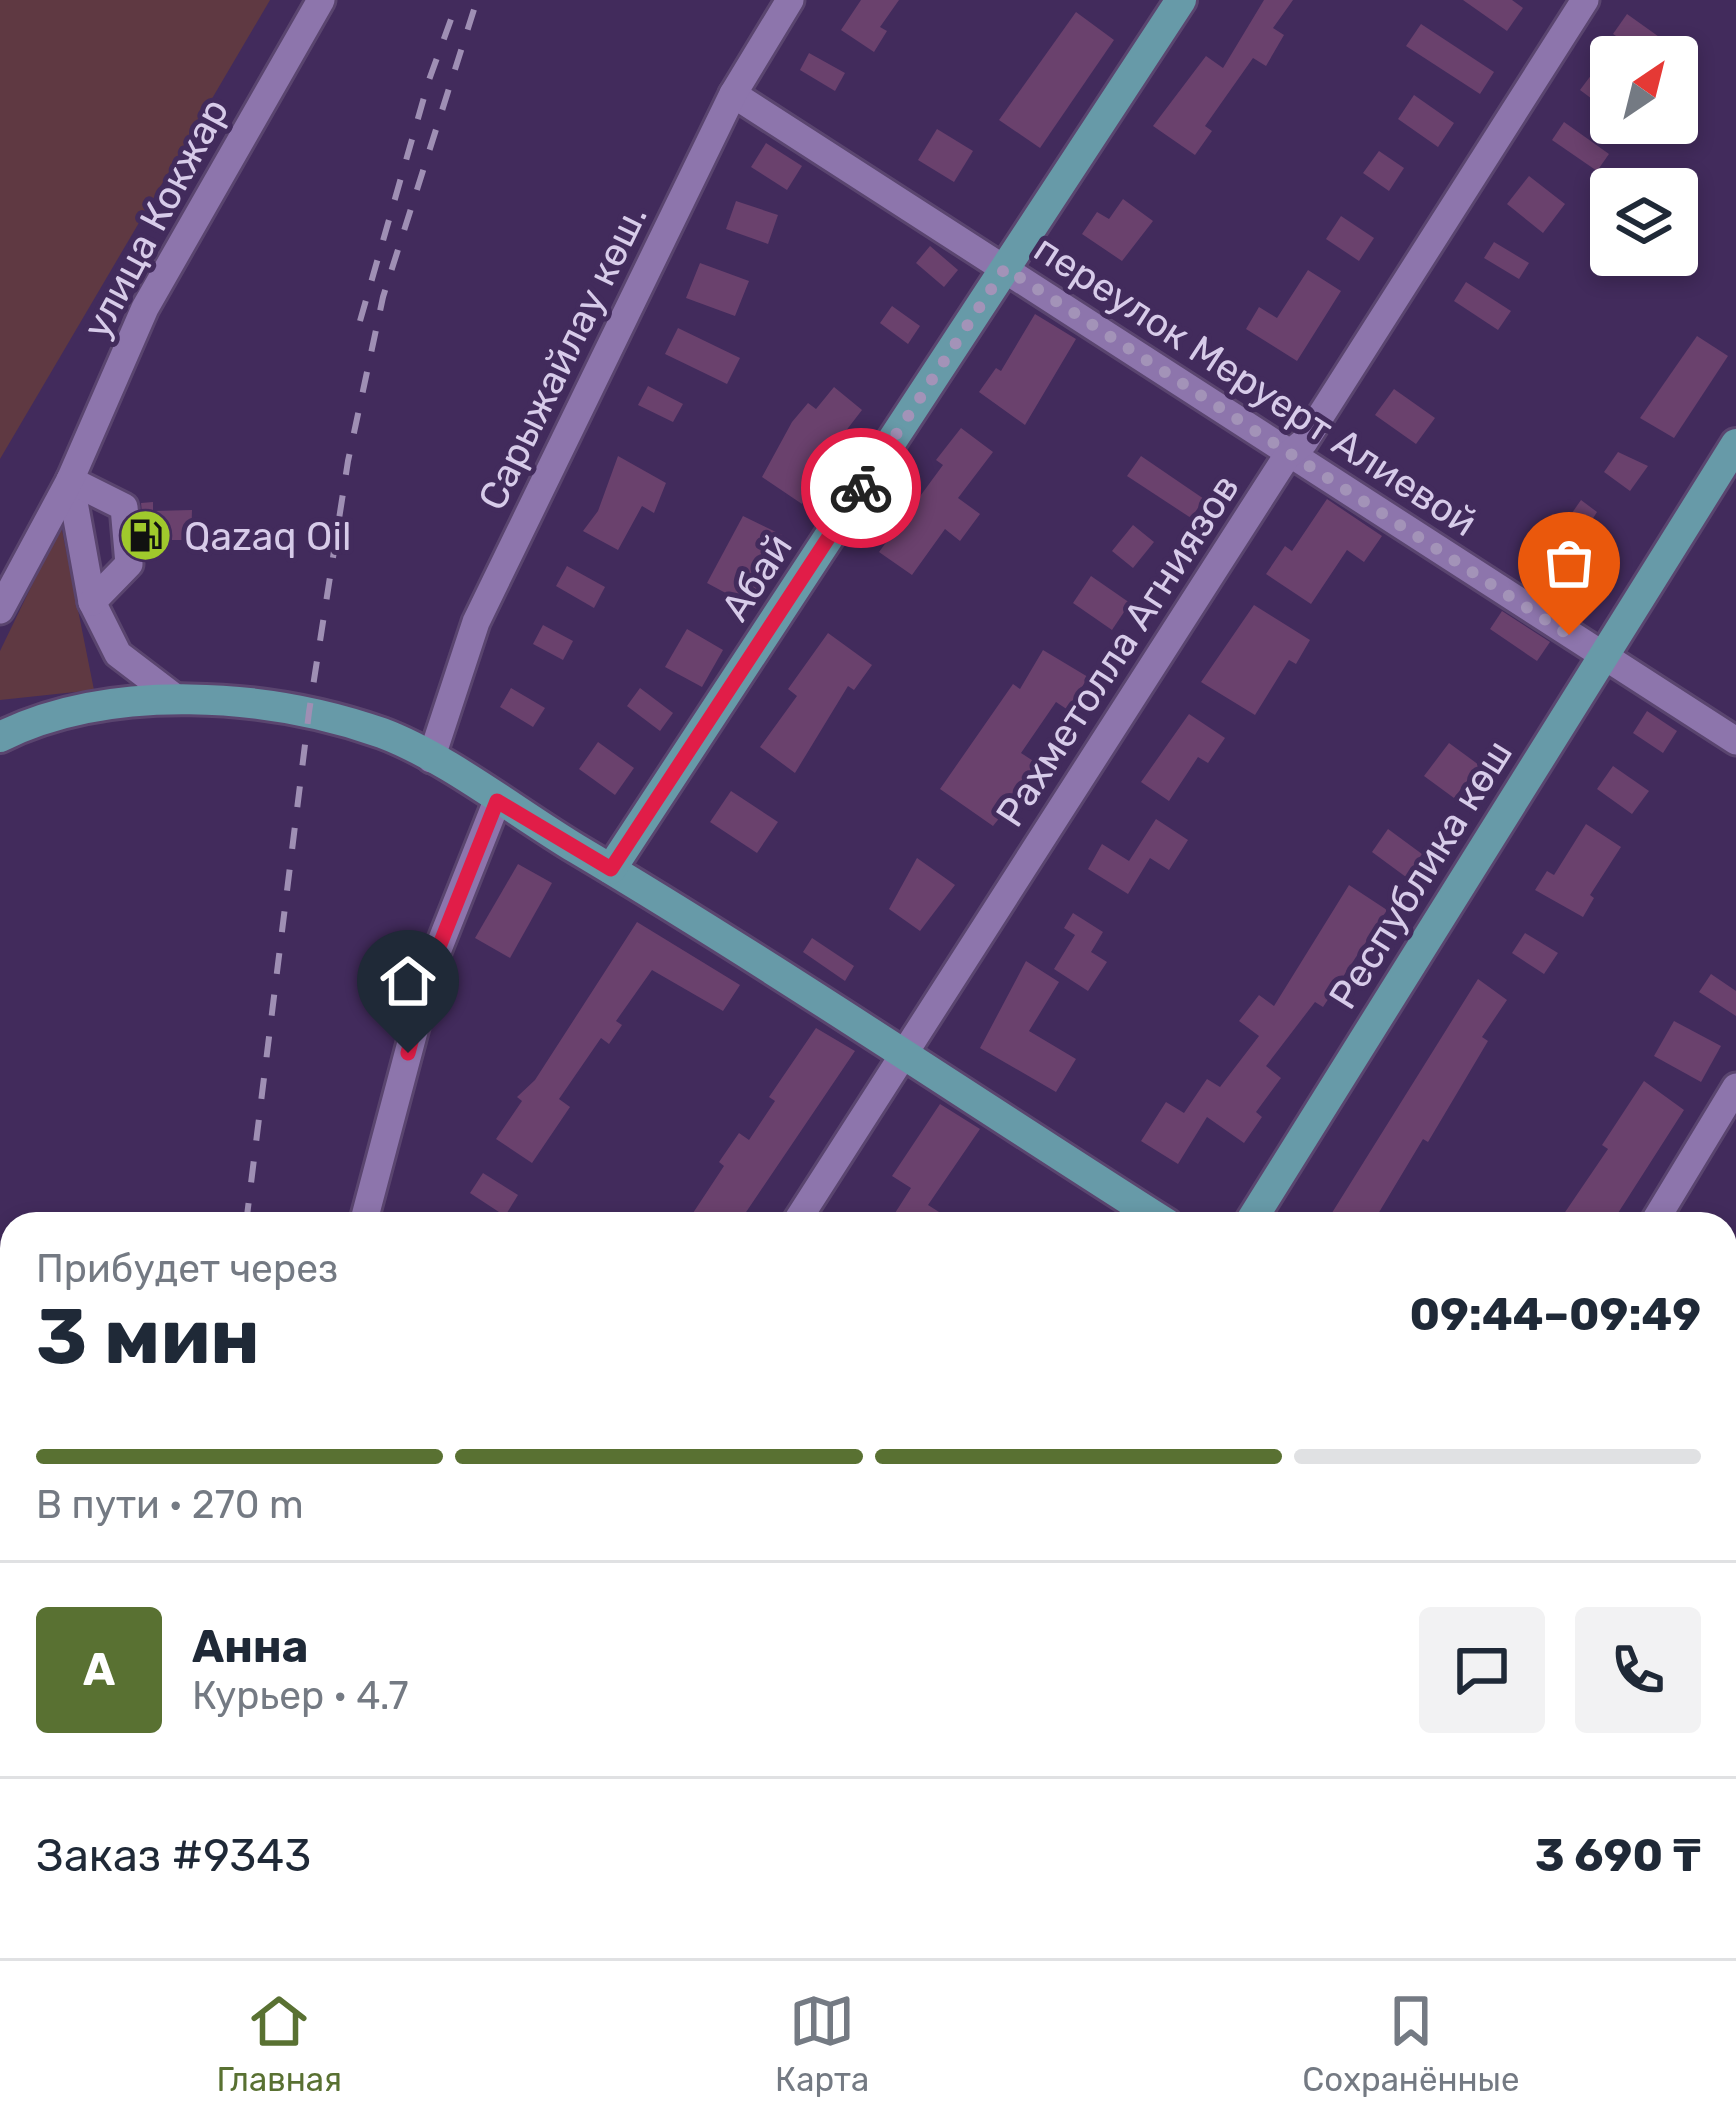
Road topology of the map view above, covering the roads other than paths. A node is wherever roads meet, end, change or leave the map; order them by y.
1 (321, 0) edge
2 (790, 0) edge
3 (1181, 0) edge
4 (1585, 0) edge
5 (733, 94) junction
6 (1005, 268) junction
7 (1736, 444) edge
8 (1287, 455) junction
9 (70, 480) junction
10 (92, 602) junction
11 (0, 610) edge
12 (1601, 656) junction
13 (177, 699) junction
14 (0, 737) edge
15 (1736, 741) edge
16 (430, 759) junction
17 (497, 801) junction
18 (611, 869) junction
19 (903, 1056) junction
20 (1736, 1087) edge
21 (366, 1212) edge
22 (802, 1212) edge
23 (1148, 1212) edge
24 (1256, 1212) edge
25 (1660, 1212) edge

1 - 9 street, улица Кокжар
2 - 5 street, Сарыжайлау көш.
3 - 6 main road, Абай
4 - 8 street, Рахметолла Агниязов
5 - 6 street, переулок Меруерт Алиевой
5 - 16 street, Сарыжайлау көш.
6 - 8 street, переулок Меруерт Алиевой
6 - 18 main road, Абай
7 - 12 main road, Республика көш
8 - 12 street, переулок Меруерт Алиевой
8 - 19 street, Рахметолла Агниязов
9 - 10 street
9 - 10 street
9 - 11 street, улица Кокжар
10 - 13 street
12 - 15 street, переулок Меруерт Алиевой
12 - 24 main road, Республика көш
13 - 14 main road
13 - 16 main road
16 - 17 main road
17 - 18 main road
17 - 21 street
18 - 19 main road
19 - 22 street, Рахметолла Агниязов
19 - 23 main road
20 - 25 street

